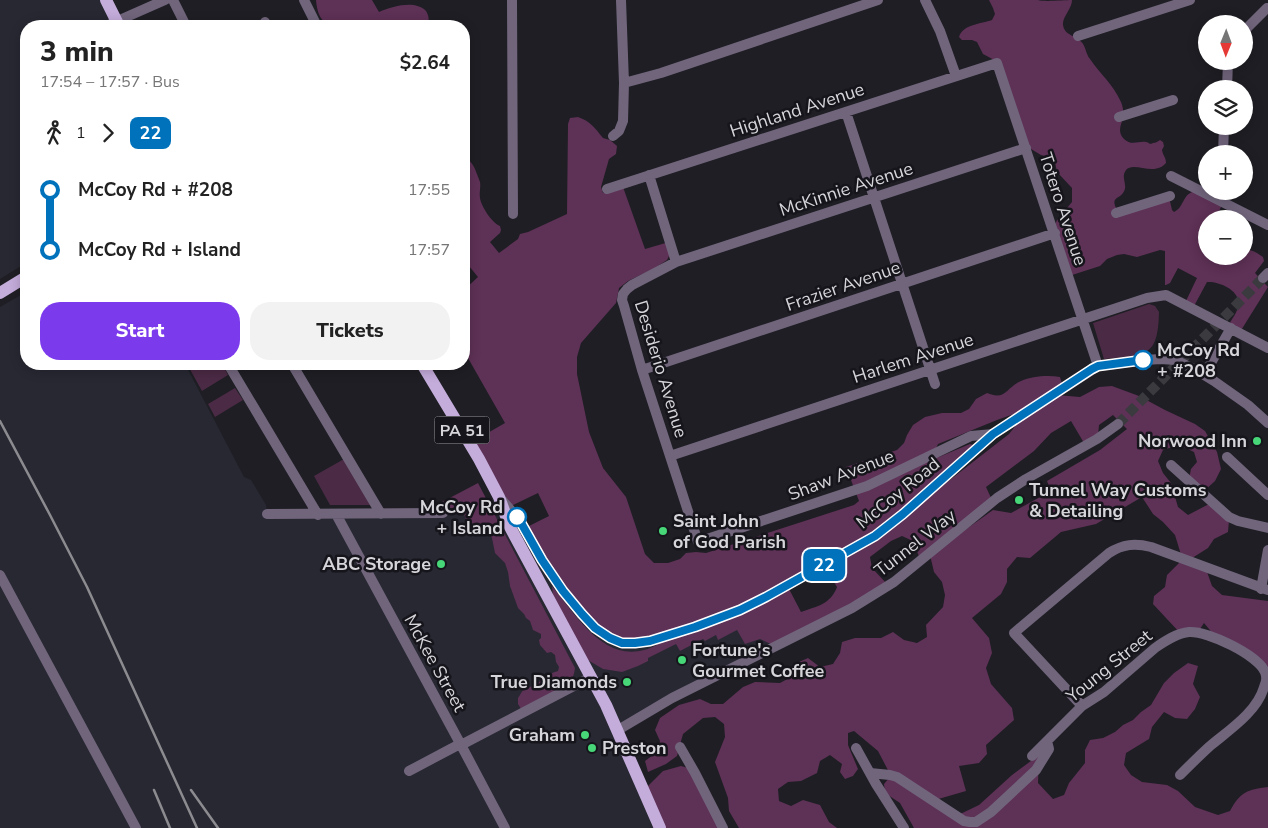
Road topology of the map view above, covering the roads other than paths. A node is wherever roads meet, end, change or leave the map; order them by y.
1 (106, 0) edge
2 (165, 0) edge
3 (173, 0) edge
4 (304, 0) edge
5 (512, 0) edge
6 (621, 0) edge
7 (878, 0) edge
8 (925, 0) edge
9 (1190, 0) edge
10 (1259, 0) edge
11 (1268, 8) edge
12 (112, 20) edge
13 (124, 20) edge
14 (183, 20) edge
15 (314, 20) edge
16 (1253, 22) edge
17 (1078, 36) dead end
18 (997, 63) joint
19 (956, 76) junction
20 (624, 83) junction
21 (1173, 100) dead end
22 (846, 112) junction
23 (1119, 117) dead end
24 (613, 136) dead end
25 (1026, 148) junction
26 (649, 176) junction
27 (1171, 176) dead end
28 (1198, 187) edge
29 (608, 189) dead end
30 (1170, 196) dead end
31 (874, 197) junction
32 (1227, 200) edge
33 (1116, 213) dead end
34 (513, 214) dead end
35 (1268, 225) edge
36 (1055, 233) junction
37 (676, 262) junction
38 (20, 281) edge
39 (902, 283) junction
40 (0, 293) edge
41 (1082, 320) junction
42 (1231, 328) junction
43 (1268, 348) edge
44 (1098, 366) junction
45 (232, 370) edge
46 (296, 370) edge
47 (426, 370) edge
48 (642, 370) junction
49 (930, 370) junction
50 (1204, 374) junction
51 (934, 384) dead end
52 (1268, 423) edge
53 (1118, 424) tunnel mouth
54 (993, 434) junction
55 (670, 456) junction
56 (1227, 457) dead end
57 (1171, 464) dead end
58 (1268, 495) edge
59 (499, 497) junction
60 (443, 513) dead end
61 (267, 514) dead end
62 (336, 514) junction
63 (381, 514) junction
64 (318, 515) junction
65 (1268, 528) edge
66 (698, 542) joint
67 (1268, 550) edge
68 (0, 576) edge
69 (1265, 590) edge
70 (591, 677) junction
71 (1082, 706) junction
72 (618, 730) junction
73 (1047, 740) junction
74 (461, 745) junction
75 (680, 747) dead end
76 (856, 748) dead end
77 (1032, 756) dead end
78 (410, 771) dead end
79 (870, 773) junction
80 (1180, 774) dead end
81 (136, 828) edge
82 (505, 828) edge
83 (660, 828) edge
84 (723, 828) edge
85 (904, 828) edge

1 - 12 main road
2 - 13 street
3 - 14 street
4 - 15 street
5 - 34 street
6 - 20 street
7 - 20 street
8 - 19 street
9 - 17 street
10 - 11 street
11 - 16 street
18 - 19 street, Highland Avenue
18 - 25 street, Totero Avenue
19 - 22 street, Highland Avenue
20 - 24 street
21 - 23 street
22 - 26 street, Highland Avenue
22 - 31 street
25 - 31 street, McKinnie Avenue
25 - 36 street, Totero Avenue
26 - 29 street, Highland Avenue
26 - 37 street
27 - 28 street
30 - 33 street
31 - 37 street, McKinnie Avenue
31 - 39 street
32 - 35 street
36 - 39 street, Frazier Avenue
36 - 41 street, Totero Avenue
37 - 48 street, Desiderio Avenue
38 - 40 main road
39 - 48 street, Frazier Avenue
39 - 49 street
41 - 42 street, Harlem Avenue
41 - 44 street, Totero Avenue
41 - 49 street, Harlem Avenue
42 - 43 street
42 - 50 street
44 - 50 street, McCoy Road
44 - 54 street, McCoy Road
45 - 64 street
46 - 63 street
47 - 59 main road, PA 51
48 - 55 street, Desiderio Avenue
49 - 51 street
49 - 55 street, Harlem Avenue
50 - 52 street, McCoy Road
53 - 72 street, Tunnel Way
54 - 59 street, McCoy Road
54 - 66 street, Shaw Avenue
55 - 66 street, Desiderio Avenue
56 - 58 street
57 - 65 street
59 - 70 main road, PA 51
60 - 63 street
61 - 64 street
62 - 63 street
62 - 64 street
62 - 74 street, McKee Street
67 - 69 street
68 - 81 street
69 - 71 street
70 - 72 main road, PA 51
70 - 74 street
71 - 73 street, Young Street
71 - 80 street, Young Street
72 - 83 main road, PA 51
73 - 77 street, Young Street
73 - 79 street
74 - 78 street
74 - 82 street, McKee Street
75 - 84 street
76 - 79 street
79 - 85 street

